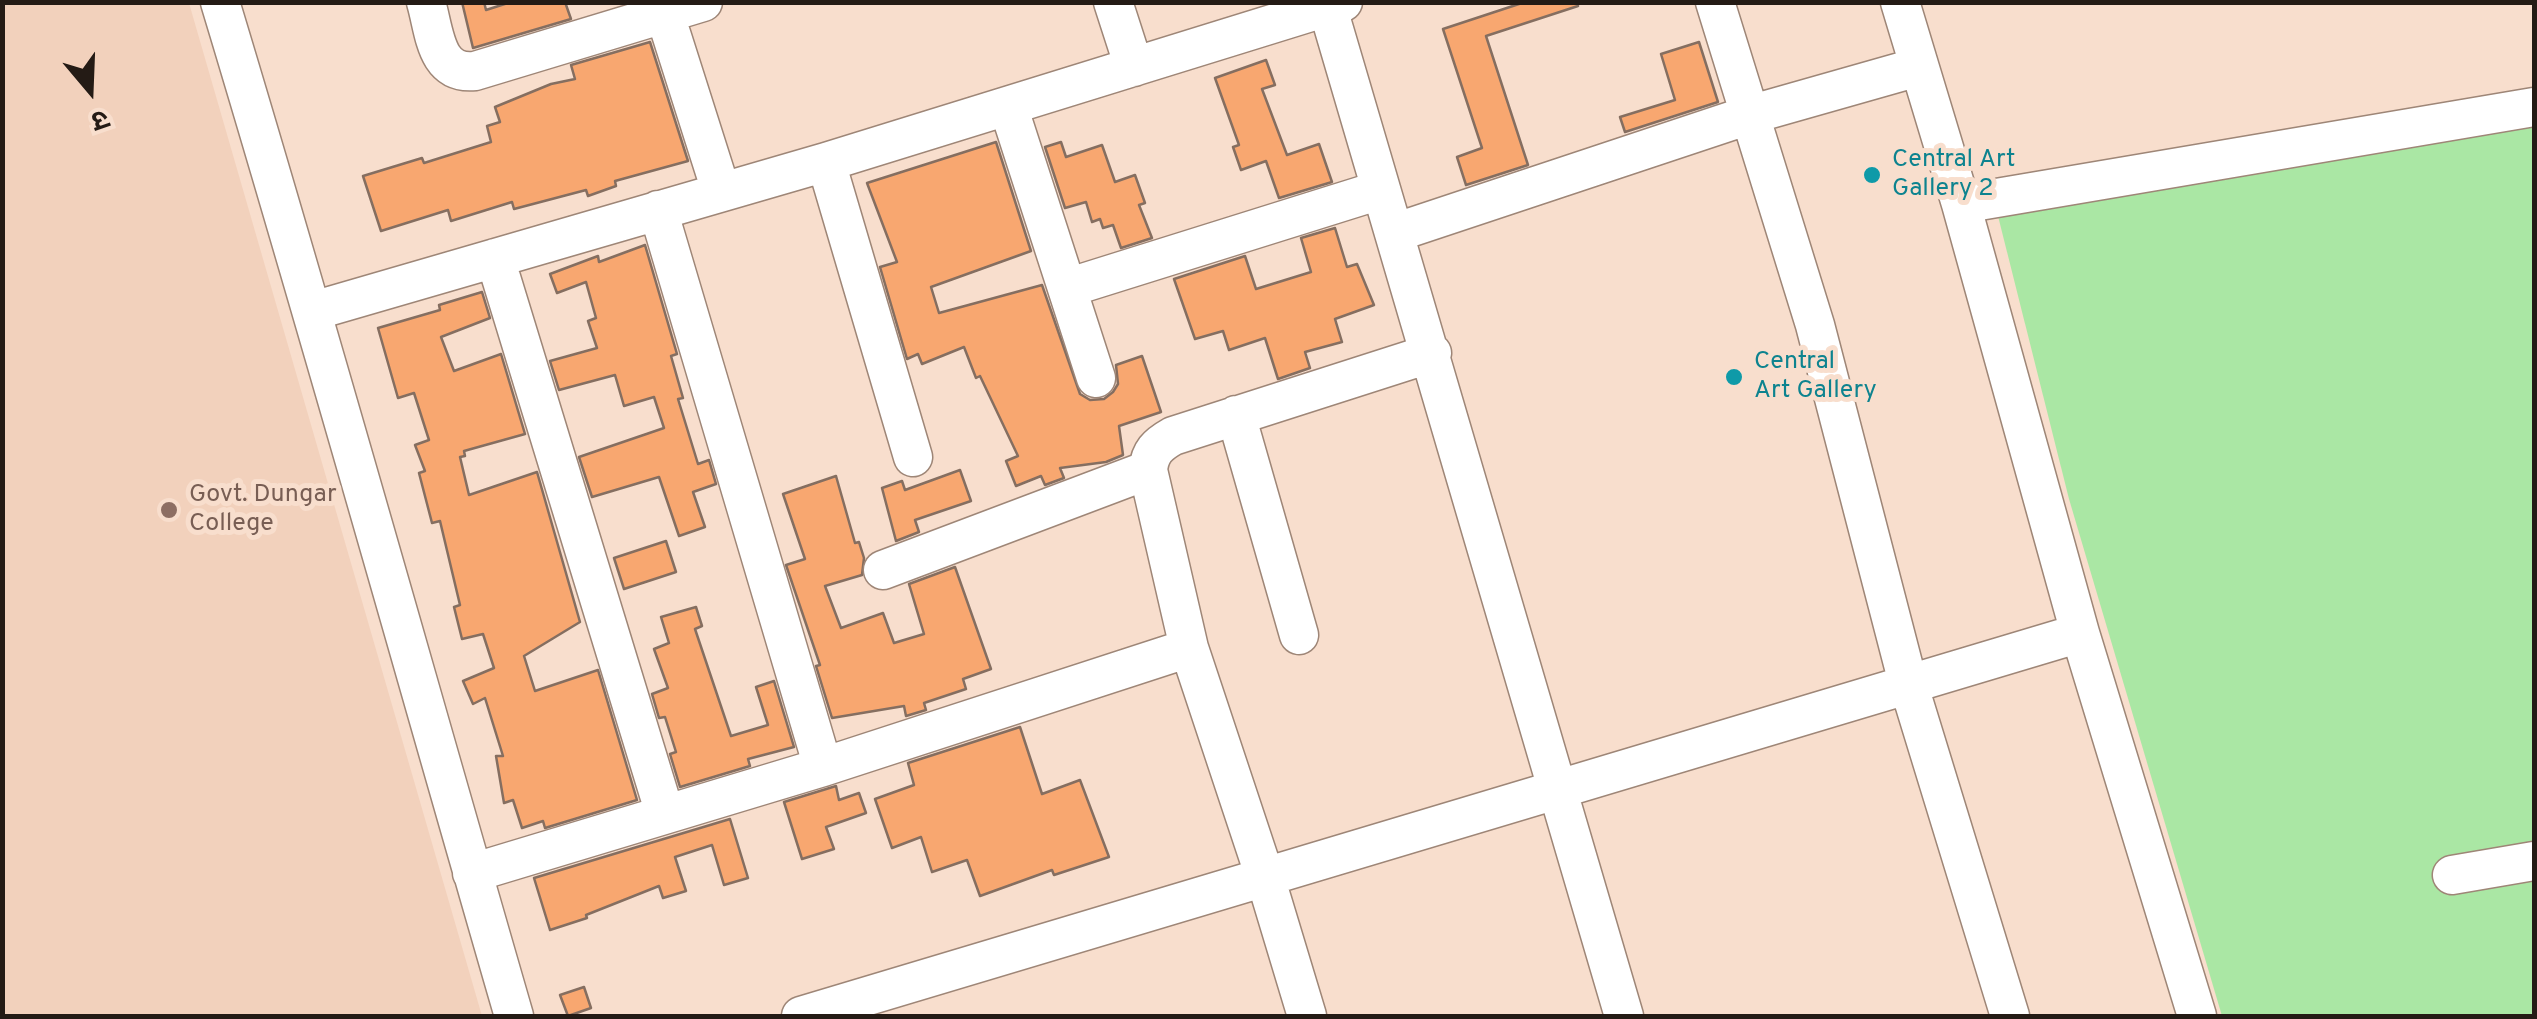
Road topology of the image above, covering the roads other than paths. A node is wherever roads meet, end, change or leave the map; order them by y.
1 (220, 2) edge
2 (426, 2) edge
3 (703, 2) edge
4 (1113, 2) edge
5 (1715, 2) edge
6 (1900, 2) edge
7 (1332, 4) edge
8 (663, 9) edge
9 (1134, 67) junction
10 (1918, 67) junction
11 (1008, 106) junction
12 (2534, 107) edge
13 (1749, 115) junction
14 (826, 162) junction
15 (1380, 190) junction
16 (721, 191) junction
17 (1961, 204) junction
18 (658, 210) junction
19 (1394, 234) junction
20 (495, 258) junction
21 (1067, 288) junction
22 (313, 312) junction
23 (1432, 353) junction
24 (1096, 378) dead end
25 (1236, 415) junction
26 (913, 457) dead end
27 (1148, 470) junction
28 (883, 570) dead end
29 (2080, 633) junction
30 (1299, 635) dead end
31 (1189, 648) junction
32 (1908, 683) junction
33 (823, 766) junction
34 (1554, 788) junction
35 (665, 814) junction
36 (2534, 861) edge
37 (472, 873) junction
38 (2452, 875) dead end
39 (1266, 880) junction
40 (514, 1016) edge
41 (802, 1016) edge
42 (1307, 1016) edge
43 (1624, 1016) edge
44 (2010, 1016) edge
45 (2197, 1016) edge

1 - 22 street
2 - 8 street
3 - 8 street
4 - 9 street
5 - 13 street
6 - 10 street
7 - 9 street
7 - 15 street
8 - 16 street
9 - 11 street
10 - 13 street
10 - 17 street
11 - 14 street
11 - 21 street
12 - 17 street
13 - 19 street
13 - 32 street
14 - 16 street
14 - 26 street
15 - 19 street
15 - 21 street
16 - 18 street
17 - 29 street
18 - 20 street
18 - 33 street
19 - 23 street
20 - 22 street
20 - 35 street
21 - 24 street
22 - 37 street
23 - 25 street
23 - 34 street
25 - 27 street
25 - 30 street
27 - 28 street
27 - 31 street
29 - 32 street
29 - 45 street
31 - 33 street
31 - 39 street
32 - 34 street
32 - 44 street
33 - 35 street
34 - 39 street
34 - 43 street
35 - 37 street
36 - 38 street
37 - 40 street
39 - 41 street
39 - 42 street

